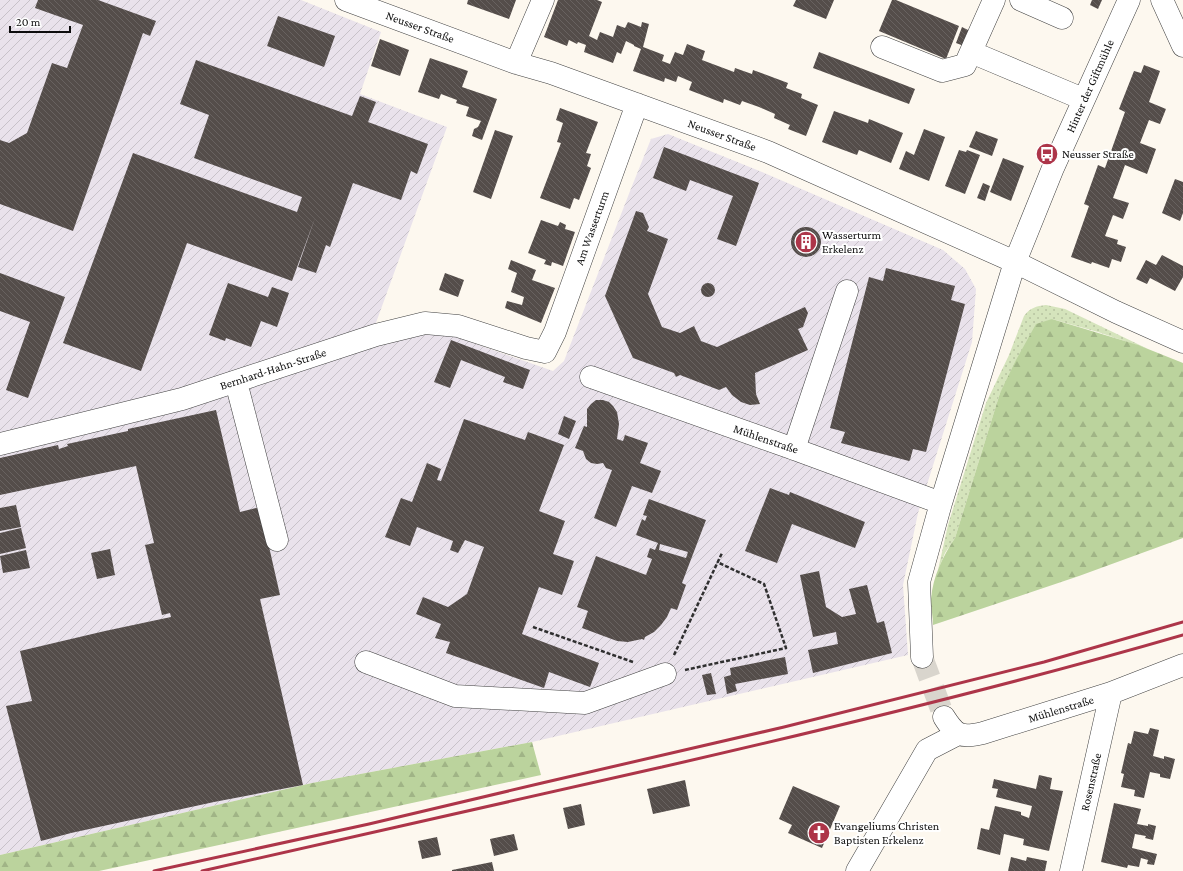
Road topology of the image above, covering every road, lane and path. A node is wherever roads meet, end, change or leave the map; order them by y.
1 (346, 0) edge
2 (543, 0) edge
3 (994, 0) edge
4 (1021, 0) edge
5 (1129, 0) edge
6 (1162, 0) edge
7 (1062, 18) dead end
8 (1183, 46) edge
9 (882, 47) dead end
10 (971, 52) junction
11 (516, 63) junction
12 (1083, 99) junction
13 (637, 104) junction
14 (1015, 262) junction
15 (847, 291) dead end
16 (1183, 342) edge
17 (545, 352) joint
18 (591, 378) dead end
19 (236, 382) junction
20 (0, 444) edge
21 (794, 449) junction
22 (941, 503) junction
23 (277, 540) dead end
24 (722, 552) dead end
25 (717, 562) junction
26 (533, 627) dead end
27 (922, 658) tunnel mouth
28 (366, 662) dead end
29 (636, 664) dead end
30 (1183, 665) edge
31 (665, 674) junction
32 (1111, 693) junction
33 (944, 717) tunnel mouth
34 (958, 734) junction
35 (857, 871) edge
36 (1071, 871) edge

1 - 11 street, Neusser Straße
2 - 11 street
3 - 10 street
4 - 7 street
5 - 12 street, Hinter der Giftmühle
6 - 8 street
9 - 10 street
10 - 12 street
11 - 13 street, Neusser Straße
12 - 14 street, Hinter der Giftmühle
13 - 14 street, Neusser Straße
13 - 17 street, Am Wasserturm
14 - 16 street, Neusser Straße
14 - 22 street
15 - 21 street
17 - 19 street, Bernhard-Hahn-Straße
18 - 21 street, Mühlenstraße
19 - 20 street, Bernhard-Hahn-Straße
19 - 23 street
21 - 22 street, Mühlenstraße
22 - 27 street
24 - 25 path
25 - 31 path
25 - 31 path
26 - 29 path
28 - 31 street
30 - 32 street, Mühlenstraße
32 - 34 street, Mühlenstraße
32 - 36 street, Rosenstraße
33 - 34 street
34 - 35 street

